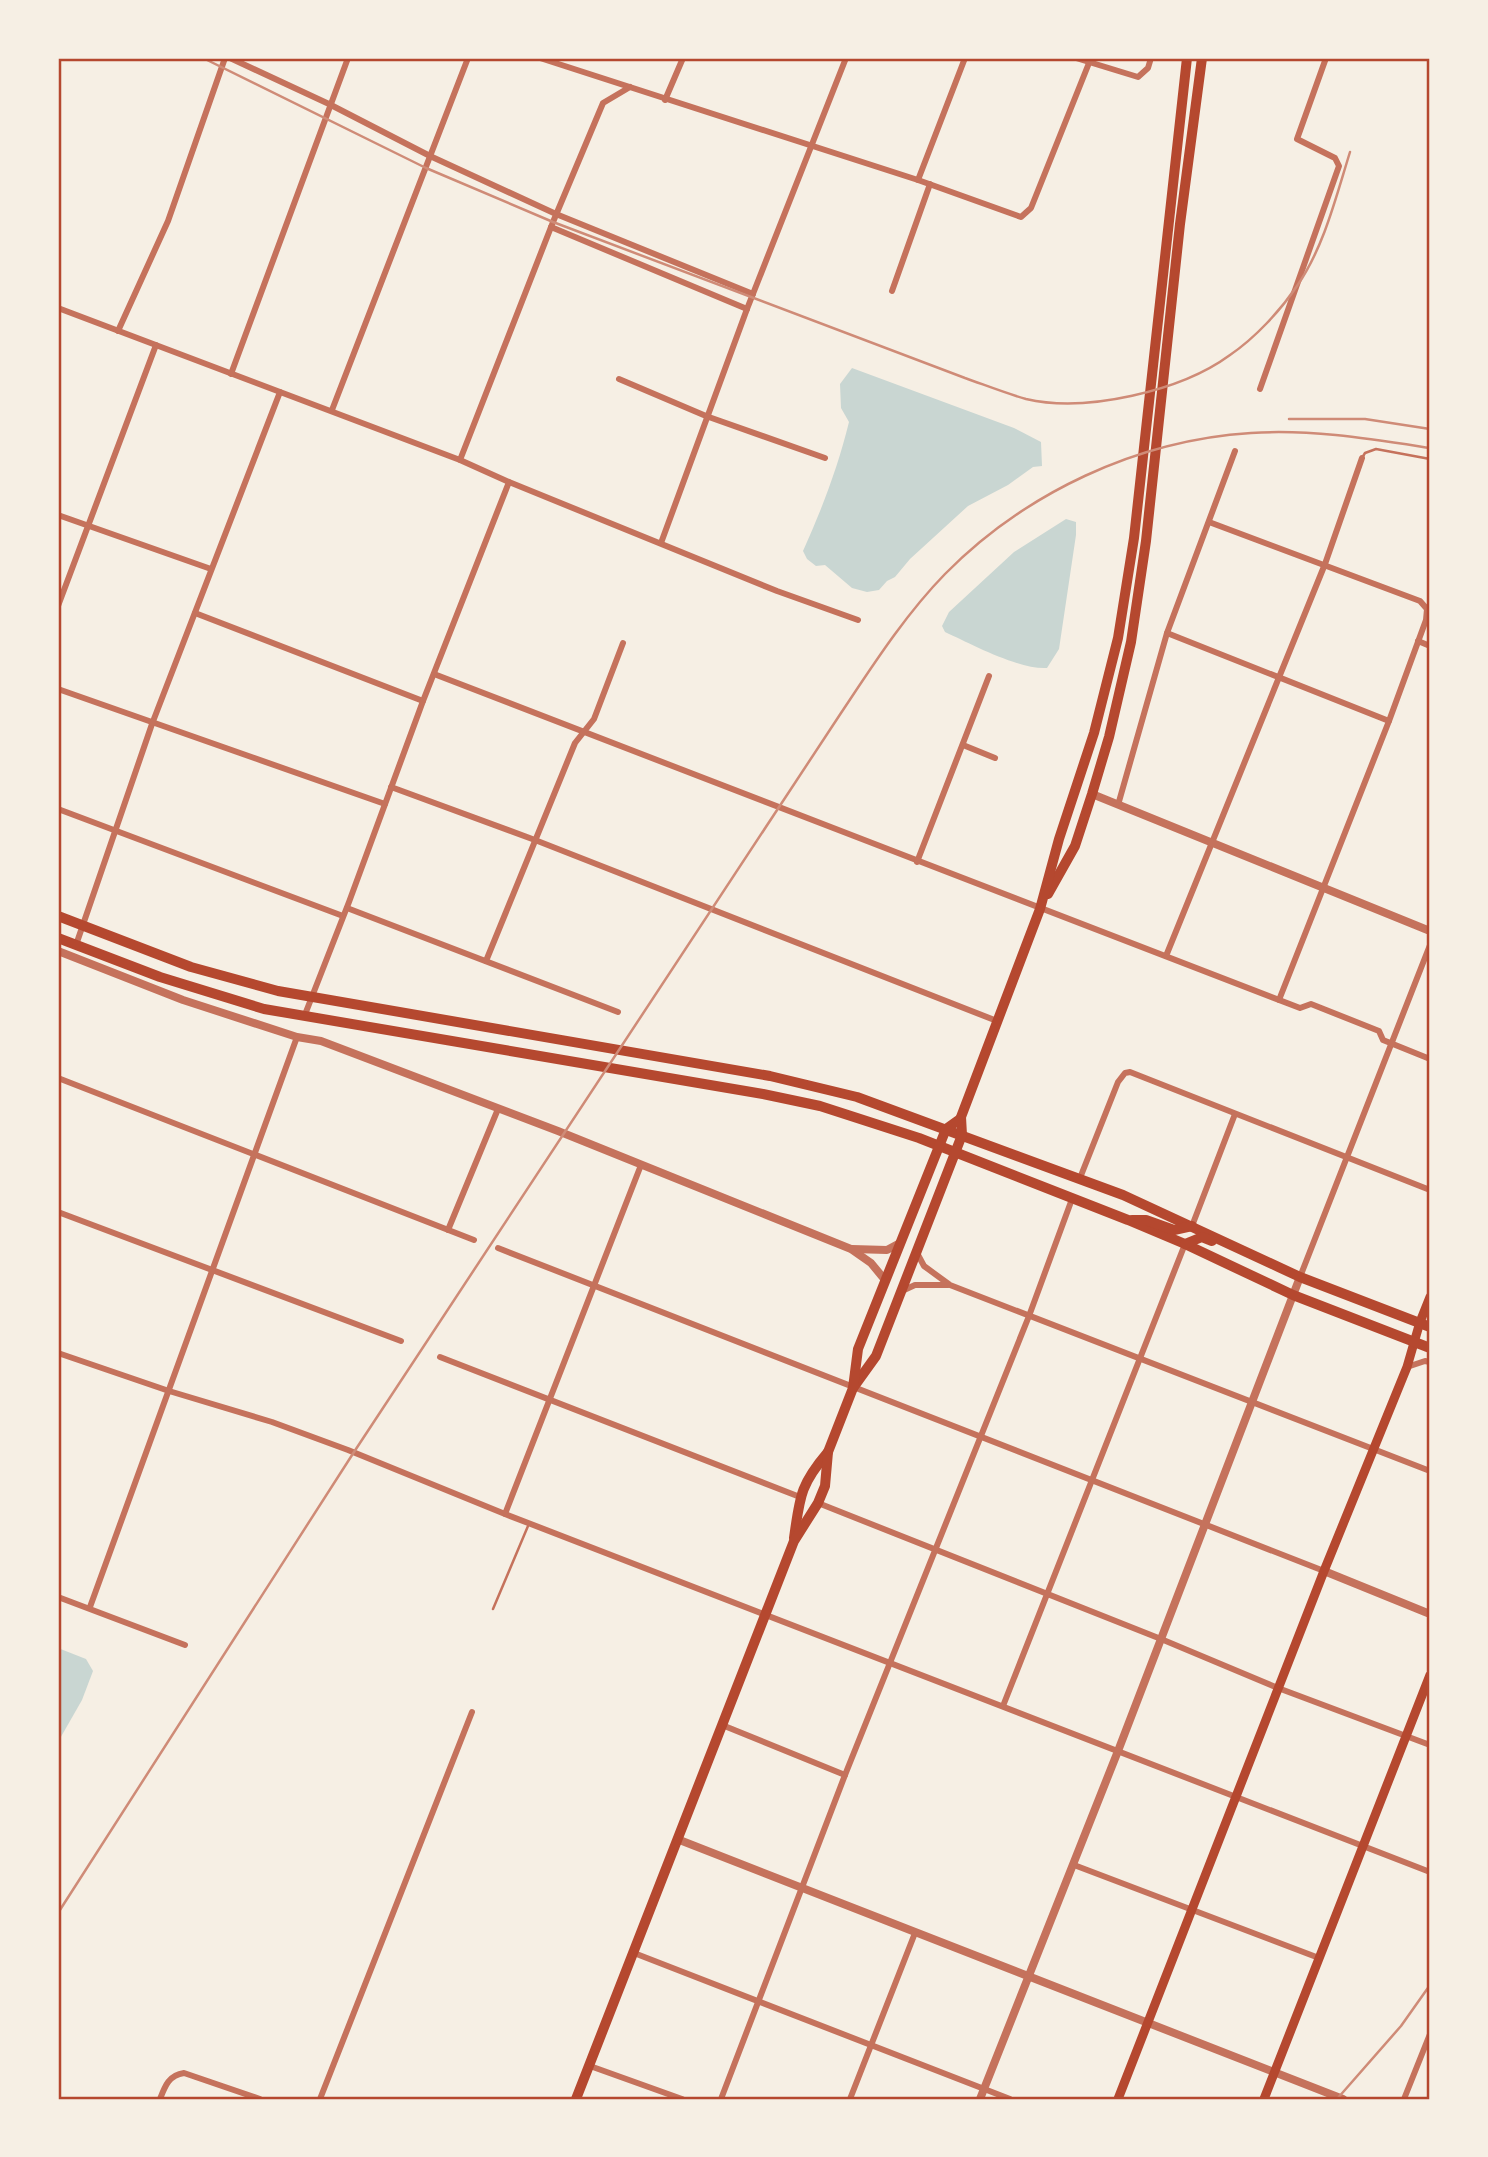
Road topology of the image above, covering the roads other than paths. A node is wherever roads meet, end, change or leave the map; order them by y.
1 (225, 58) edge
2 (230, 58) edge
3 (348, 58) edge
4 (468, 58) edge
5 (540, 58) edge
6 (683, 58) edge
7 (846, 58) edge
8 (965, 58) edge
9 (1076, 58) edge
10 (1151, 58) edge
11 (1186, 58) edge
12 (1202, 58) edge
13 (1326, 58) edge
14 (1089, 63) junction
15 (630, 87) junction
16 (665, 100) junction
17 (329, 104) junction
18 (812, 146) junction
19 (430, 156) junction
20 (918, 180) junction
21 (930, 184) junction
22 (556, 214) junction
23 (551, 227) junction
24 (892, 291) dead end
25 (753, 294) junction
26 (58, 308) edge
27 (747, 309) junction
28 (118, 331) junction
29 (156, 345) junction
30 (231, 374) junction
31 (620, 379) dead end
32 (1260, 389) dead end
33 (280, 392) junction
34 (332, 410) junction
35 (706, 416) junction
36 (1235, 451) dead end
37 (825, 458) dead end
38 (1362, 458) joint
39 (1430, 459) edge
40 (460, 460) junction
41 (509, 482) junction
42 (58, 515) edge
43 (1209, 522) junction
44 (88, 526) junction
45 (661, 543) junction
46 (1325, 564) junction
47 (211, 569) junction
48 (58, 606) edge
49 (195, 614) junction
50 (858, 620) dead end
51 (1167, 632) junction
52 (1418, 641) junction
53 (623, 643) dead end
54 (1430, 646) edge
55 (434, 674) junction
56 (989, 676) dead end
57 (1279, 679) junction
58 (58, 689) edge
59 (424, 701) junction
60 (1389, 721) junction
61 (152, 724) junction
62 (583, 732) junction
63 (963, 745) junction
64 (995, 758) dead end
65 (391, 787) junction
66 (1092, 794) junction
67 (385, 804) junction
68 (1118, 805) junction
69 (58, 809) edge
70 (114, 831) junction
71 (534, 840) junction
72 (1210, 843) junction
73 (916, 862) junction
74 (1324, 888) junction
75 (347, 908) junction
76 (1040, 909) junction
77 (58, 916) edge
78 (343, 916) junction
79 (82, 926) junction
80 (1430, 931) edge
81 (58, 938) edge
82 (76, 945) junction
83 (1430, 945) edge
84 (58, 951) edge
85 (1166, 956) junction
86 (486, 961) junction
87 (311, 998) junction
88 (1279, 1000) junction
89 (618, 1012) dead end
90 (304, 1017) junction
91 (997, 1021) junction
92 (297, 1037) junction
93 (1391, 1043) junction
94 (1430, 1059) edge
95 (58, 1078) edge
96 (498, 1109) junction
97 (1235, 1114) junction
98 (960, 1119) junction
99 (946, 1129) junction
100 (962, 1135) junction
101 (939, 1147) junction
102 (956, 1153) junction
103 (253, 1154) junction
104 (1346, 1157) junction
105 (641, 1165) junction
106 (1080, 1178) junction
107 (1430, 1190) edge
108 (1072, 1199) junction
109 (58, 1212) edge
110 (1128, 1220) junction
111 (1192, 1226) junction
112 (449, 1230) junction
113 (474, 1240) dead end
114 (900, 1243) junction
115 (1185, 1244) junction
116 (498, 1248) dead end
117 (851, 1249) junction
118 (917, 1252) junction
119 (1245, 1252) junction
120 (213, 1270) junction
121 (1300, 1277) junction
122 (885, 1280) junction
123 (950, 1285) junction
124 (594, 1287) junction
125 (902, 1291) junction
126 (1293, 1294) junction
127 (1430, 1297) edge
128 (1029, 1316) junction
129 (1420, 1322) junction
130 (1430, 1327) edge
131 (401, 1341) dead end
132 (1414, 1342) junction
133 (1430, 1348) edge
134 (58, 1353) edge
135 (440, 1357) dead end
136 (1140, 1359) junction
137 (1430, 1362) edge
138 (1407, 1367) junction
139 (853, 1388) junction
140 (169, 1391) junction
141 (549, 1399) junction
142 (1252, 1401) junction
143 (981, 1436) junction
144 (1374, 1448) junction
145 (828, 1452) junction
146 (1430, 1471) edge
147 (1092, 1480) junction
148 (800, 1497) junction
149 (818, 1503) junction
150 (505, 1514) junction
151 (529, 1522) junction
152 (1204, 1525) junction
153 (794, 1541) junction
154 (934, 1550) junction
155 (1324, 1571) junction
156 (1047, 1594) junction
157 (58, 1597) edge
158 (90, 1607) junction
159 (493, 1609) dead end
160 (766, 1613) junction
161 (1430, 1614) edge
162 (1161, 1639) junction
163 (185, 1644) dead end
164 (891, 1662) junction
165 (1430, 1675) edge
166 (1278, 1688) junction
167 (1003, 1706) junction
168 (472, 1712) dead end
169 (722, 1725) junction
170 (1406, 1736) junction
171 (1430, 1745) edge
172 (1118, 1751) junction
173 (845, 1775) junction
174 (1235, 1797) junction
175 (677, 1839) junction
176 (1364, 1846) junction
177 (1074, 1865) junction
178 (1430, 1872) edge
179 (803, 1889) junction
180 (1192, 1910) junction
181 (915, 1933) junction
182 (634, 1953) junction
183 (1320, 1958) junction
184 (1029, 1976) junction
185 (760, 2000) junction
186 (1148, 2023) junction
187 (1430, 2034) edge
188 (872, 2044) junction
189 (590, 2066) junction
190 (1275, 2074) junction
191 (984, 2089) junction
192 (160, 2099) edge
193 (260, 2099) edge
194 (320, 2099) edge
195 (576, 2099) edge
196 (682, 2099) edge
197 (721, 2099) edge
198 (850, 2099) edge
199 (980, 2099) edge
200 (1010, 2099) edge
201 (1118, 2099) edge
202 (1264, 2099) edge
203 (1343, 2099) edge
204 (1404, 2099) edge

1 - 28 street
2 - 17 street
3 - 17 street
4 - 19 street
5 - 15 street
6 - 16 street
7 - 18 street
8 - 20 street
9 - 14 street
10 - 14 street
11 - 76 highway
12 - 66 highway
13 - 32 street
14 - 21 street
15 - 16 street
15 - 22 street
16 - 18 street
17 - 19 street
17 - 30 street
18 - 20 street
18 - 25 street
19 - 22 street
19 - 34 street
20 - 21 street
21 - 24 street
22 - 23 street
22 - 25 street
23 - 27 street
23 - 40 street
25 - 27 street
26 - 28 street
27 - 35 street
28 - 29 street
29 - 30 street
29 - 44 street
30 - 33 street
31 - 35 street
33 - 34 street
33 - 47 street
34 - 40 street
35 - 37 street
35 - 45 street
36 - 43 street
38 - 39 lane
38 - 46 street
40 - 41 street
41 - 45 street
41 - 55 street
42 - 44 street
43 - 46 street
43 - 51 street
44 - 47 street
44 - 48 street
45 - 50 street
46 - 52 street
46 - 57 street
47 - 49 street
49 - 59 street
49 - 61 street
51 - 57 street
51 - 68 street
52 - 54 street
52 - 60 street
53 - 62 street
55 - 59 street
55 - 62 street
56 - 63 street
57 - 60 street
57 - 72 street
58 - 61 street
59 - 65 street
60 - 74 street
61 - 67 street
61 - 70 street
62 - 71 street
62 - 73 street
63 - 64 street
63 - 73 street
65 - 67 street
65 - 71 street
66 - 68 street
66 - 76 highway
67 - 75 street
68 - 72 street
69 - 70 street
70 - 78 street
70 - 79 street
71 - 86 street
71 - 91 street
72 - 74 street
72 - 85 street
73 - 76 street
74 - 80 street
74 - 88 street
75 - 78 street
75 - 86 street
76 - 85 street
76 - 91 highway
77 - 79 main road
78 - 87 street
79 - 82 street
79 - 87 main road
81 - 82 main road
82 - 90 main road
83 - 93 street
84 - 92 street
85 - 88 street
86 - 89 street
87 - 90 street
87 - 99 main road
88 - 93 street
90 - 101 main road
91 - 98 highway
92 - 96 street
92 - 103 street
93 - 94 street
93 - 104 street
95 - 103 street
96 - 105 street
96 - 112 street
97 - 104 street
97 - 106 street
97 - 111 street
98 - 99 highway
98 - 100 highway
99 - 100 main road
99 - 101 highway
100 - 102 highway
100 - 106 main road
101 - 102 main road
101 - 114 highway
102 - 108 main road
102 - 118 highway
103 - 112 street
103 - 120 street
104 - 107 street
104 - 121 street
105 - 117 street
105 - 124 street
106 - 111 main road
108 - 110 main road
108 - 128 street
109 - 120 street
110 - 111 main road
110 - 115 main road
111 - 119 main road
112 - 113 street
114 - 117 street
114 - 122 highway
115 - 119 main road
115 - 126 main road
115 - 136 street
116 - 124 street
117 - 122 street
118 - 123 street
118 - 125 highway
119 - 121 main road
120 - 131 street
120 - 140 street
121 - 126 street
121 - 129 main road
122 - 139 highway
123 - 125 street
123 - 128 street
124 - 139 street
124 - 141 street
125 - 139 highway
126 - 132 main road
126 - 142 street
127 - 129 main road
128 - 136 street
128 - 143 street
129 - 130 main road
129 - 132 main road
132 - 133 main road
132 - 138 main road
134 - 140 street
135 - 141 street
136 - 142 street
136 - 147 street
137 - 138 street
138 - 144 main road
139 - 143 street
139 - 145 highway
140 - 150 street
140 - 158 street
141 - 148 street
141 - 150 street
142 - 144 street
142 - 152 street
143 - 147 street
143 - 154 street
144 - 146 street
144 - 155 main road
145 - 148 highway
145 - 149 highway
147 - 152 street
147 - 156 street
148 - 153 highway
149 - 153 highway
149 - 154 street
150 - 151 street
151 - 159 lane
151 - 160 street
152 - 155 street
152 - 162 street
153 - 160 highway
154 - 156 street
154 - 164 street
155 - 161 street
155 - 166 main road
156 - 162 street
156 - 167 street
157 - 158 street
158 - 163 street
160 - 164 street
160 - 169 highway
162 - 166 street
162 - 172 street
164 - 167 street
164 - 173 street
165 - 170 main road
166 - 170 street
166 - 174 main road
167 - 172 street
168 - 194 street
169 - 173 street
169 - 175 highway
170 - 171 street
170 - 176 main road
172 - 174 street
172 - 177 street
173 - 179 street
174 - 176 street
174 - 180 main road
175 - 179 street
175 - 182 highway
176 - 178 street
176 - 183 main road
177 - 180 street
177 - 184 street
179 - 181 street
179 - 185 street
180 - 183 street
180 - 186 main road
181 - 184 street
181 - 188 street
182 - 185 street
182 - 189 highway
183 - 190 main road
184 - 186 street
184 - 191 street
185 - 188 street
185 - 197 street
186 - 190 street
186 - 201 main road
187 - 204 street
188 - 191 street
188 - 198 street
189 - 195 highway
189 - 196 street
190 - 202 main road
190 - 203 street
191 - 199 street
191 - 200 street
192 - 193 street

